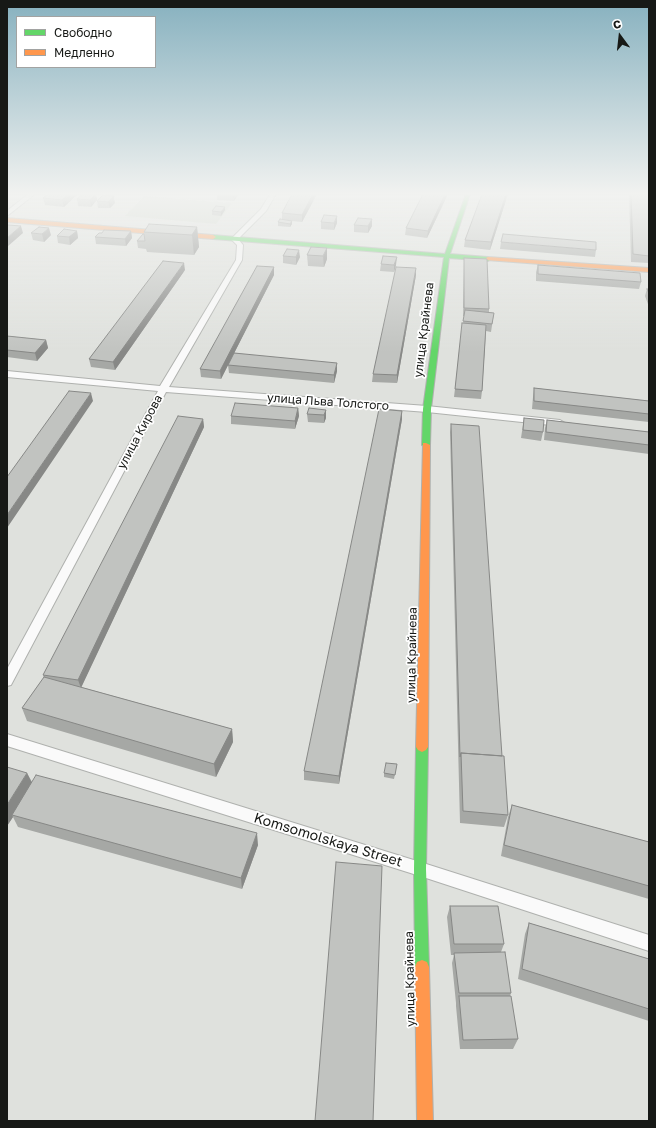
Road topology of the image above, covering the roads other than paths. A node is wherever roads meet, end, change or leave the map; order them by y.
1 (240, 247) edge
2 (329, 247) edge
3 (449, 247) edge
4 (446, 256) junction
5 (649, 270) edge
6 (7, 374) edge
7 (163, 390) junction
8 (427, 409) junction
9 (570, 424) edge
10 (7, 681) edge
11 (7, 740) edge
12 (420, 869) junction
13 (649, 942) edge
14 (425, 1121) edge

1 - 7 street, улица Кирова
2 - 4 street
3 - 4 street, улица Крайнева
4 - 5 street
4 - 8 street, улица Крайнева
6 - 7 street, улица Льва Толстого
7 - 8 street, улица Льва Толстого
7 - 10 street, улица Кирова
8 - 9 street, улица Льва Толстого
8 - 12 street, улица Крайнева
11 - 12 street, Komsomolskaya Street
12 - 13 street, Komsomolskaya Street
12 - 14 street, улица Крайнева

